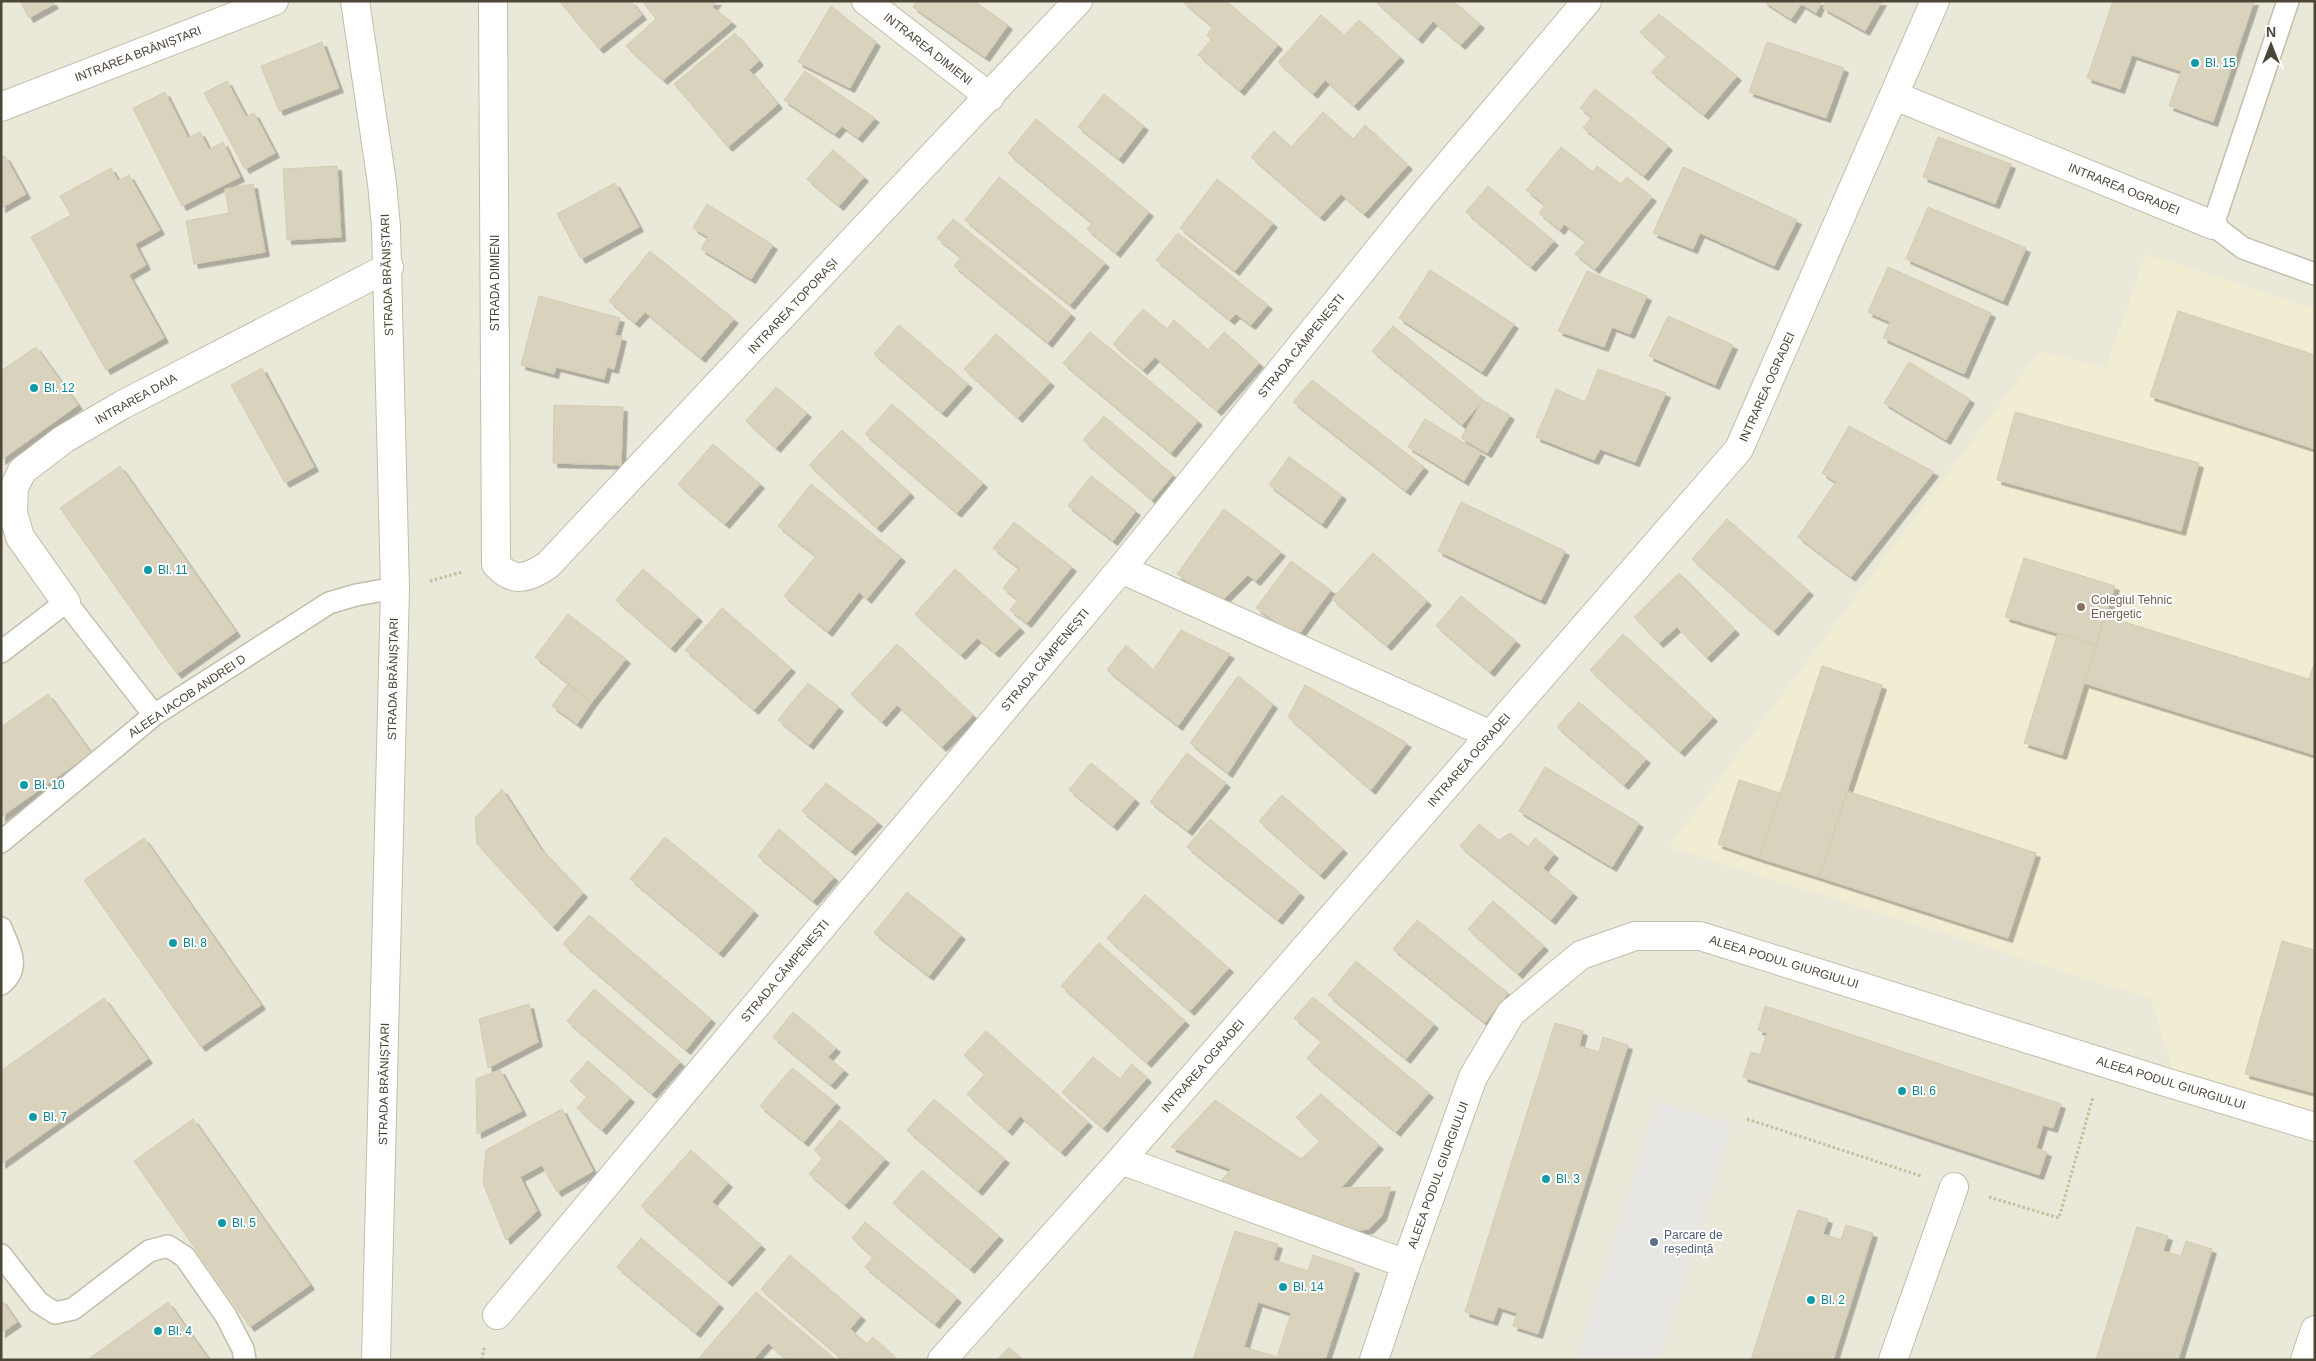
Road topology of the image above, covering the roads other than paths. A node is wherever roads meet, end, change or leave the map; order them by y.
1 (274, 1) edge
2 (355, 1) edge
3 (493, 1) edge
4 (866, 1) edge
5 (1078, 1) edge
6 (1587, 1) edge
7 (1935, 1) edge
8 (2288, 1) edge
9 (1895, 96) junction
10 (990, 97) junction
11 (1, 107) edge
12 (2213, 225) junction
13 (389, 268) junction
14 (2314, 274) edge
15 (496, 564) joint
16 (1121, 569) junction
17 (395, 588) junction
18 (66, 602) junction
19 (1, 652) edge
20 (154, 715) junction
21 (1491, 735) junction
22 (1, 842) edge
23 (2, 931) edge
24 (1, 984) edge
25 (2315, 1127) edge
26 (1121, 1160) junction
27 (1954, 1187) dead end
28 (1, 1254) edge
29 (1406, 1264) junction
30 (497, 1315) dead end
31 (2315, 1330) edge
32 (245, 1360) edge
33 (376, 1360) edge
34 (942, 1360) edge
35 (1374, 1360) edge
36 (1893, 1360) edge
37 (2305, 1360) edge

1 - 11 street, INTRAREA BRĂNIȘTARI
2 - 13 street, STRADA BRĂNIȘTARI
3 - 15 street, STRADA DIMIENI
4 - 10 street, INTRAREA DIMIENI
5 - 10 street, INTRAREA TOPORAȘI
6 - 16 street, STRADA CÂMPENEȘTI
7 - 9 street, INTRAREA OGRADEI
8 - 12 lane
9 - 12 street, INTRAREA OGRADEI
9 - 21 street, INTRAREA OGRADEI
10 - 15 street, INTRAREA TOPORAȘI
12 - 14 lane
13 - 17 street, STRADA BRĂNIȘTARI
13 - 18 street, INTRAREA DAIA
16 - 21 street
16 - 30 street, STRADA CÂMPENEȘTI
17 - 20 lane, ALEEA IACOB ANDREI D
17 - 33 street, STRADA BRĂNIȘTARI
18 - 19 lane
18 - 20 lane
20 - 22 lane, ALEEA IACOB ANDREI D
21 - 26 street, INTRAREA OGRADEI
23 - 24 lane
25 - 29 street, ALEEA PODUL GIURGIULUI
26 - 29 street
26 - 34 street, INTRAREA OGRADEI
27 - 36 street
28 - 32 lane
29 - 35 street, ALEEA PODUL GIURGIULUI
31 - 37 street

